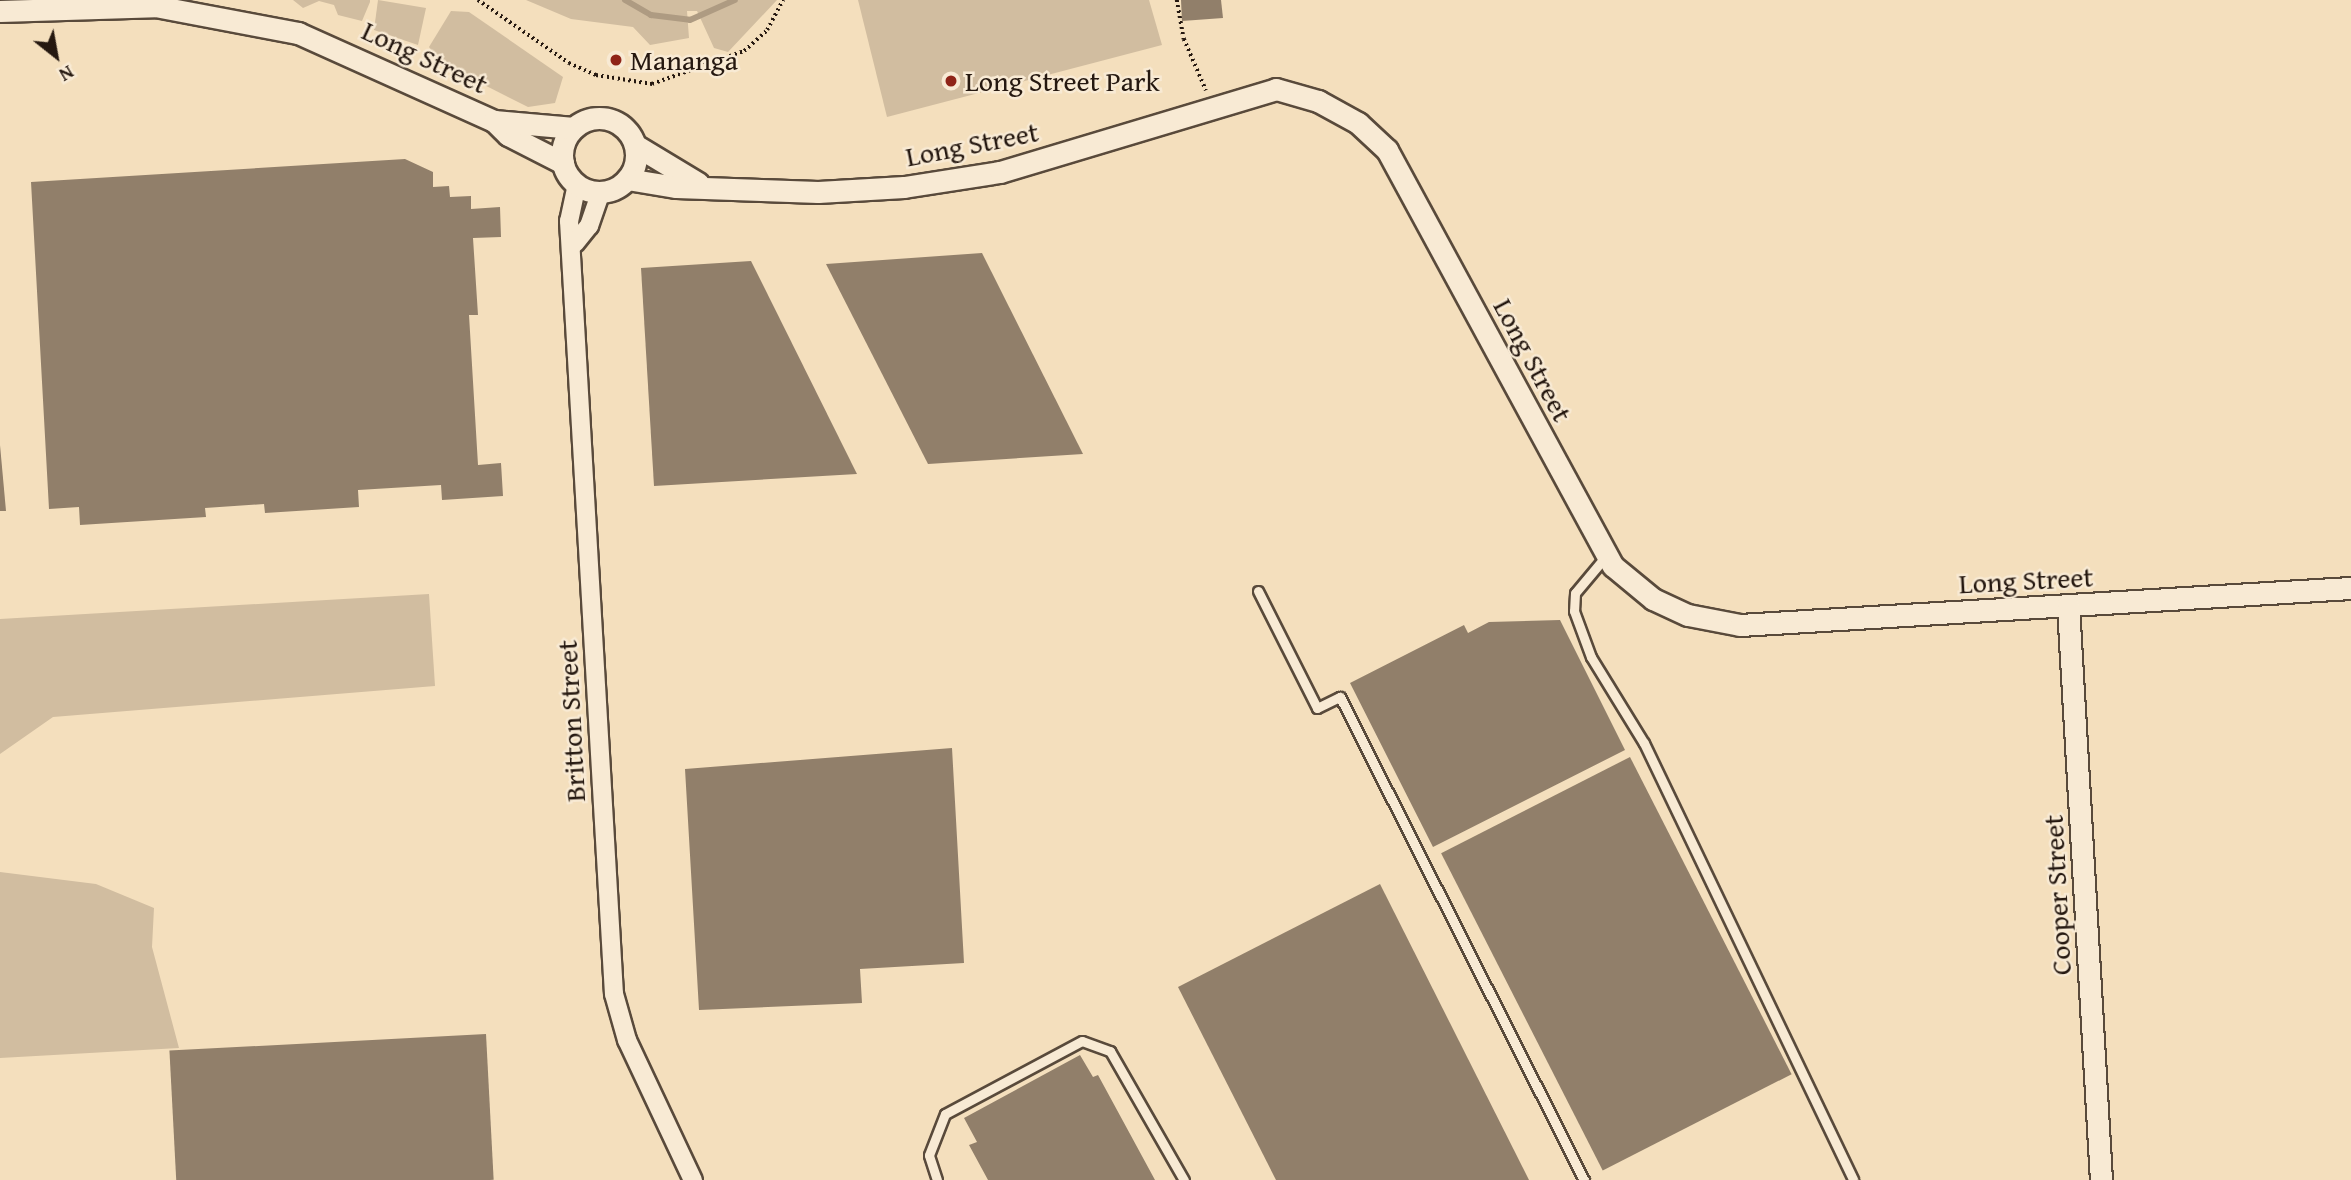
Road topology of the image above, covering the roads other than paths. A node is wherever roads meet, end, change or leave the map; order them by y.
1 (0, 10) edge
2 (494, 121) junction
3 (574, 128) junction
4 (635, 145) junction
5 (563, 163) junction
6 (627, 179) junction
7 (698, 183) junction
8 (577, 184) junction
9 (601, 191) junction
10 (575, 243) junction
11 (1606, 555) junction
12 (2351, 588) edge
13 (1258, 591) dead end
14 (2068, 606) junction
15 (692, 1180) edge
16 (937, 1180) edge
17 (1184, 1180) edge
18 (1584, 1180) edge
19 (1853, 1180) edge
20 (2101, 1180) edge

1 - 2 street, Long Street
2 - 3 street, Long Street
2 - 5 street, Long Street
3 - 4 street
3 - 5 street
4 - 6 street
4 - 7 street, Long Street
5 - 8 street
6 - 7 street, Long Street
6 - 9 street
7 - 11 street, Long Street
8 - 9 street
8 - 10 street, Britton Street
9 - 10 street
10 - 15 street, Britton Street
11 - 14 street, Long Street
11 - 19 lane
12 - 14 street, Long Street
13 - 18 lane
14 - 20 street, Cooper Street
16 - 17 lane

